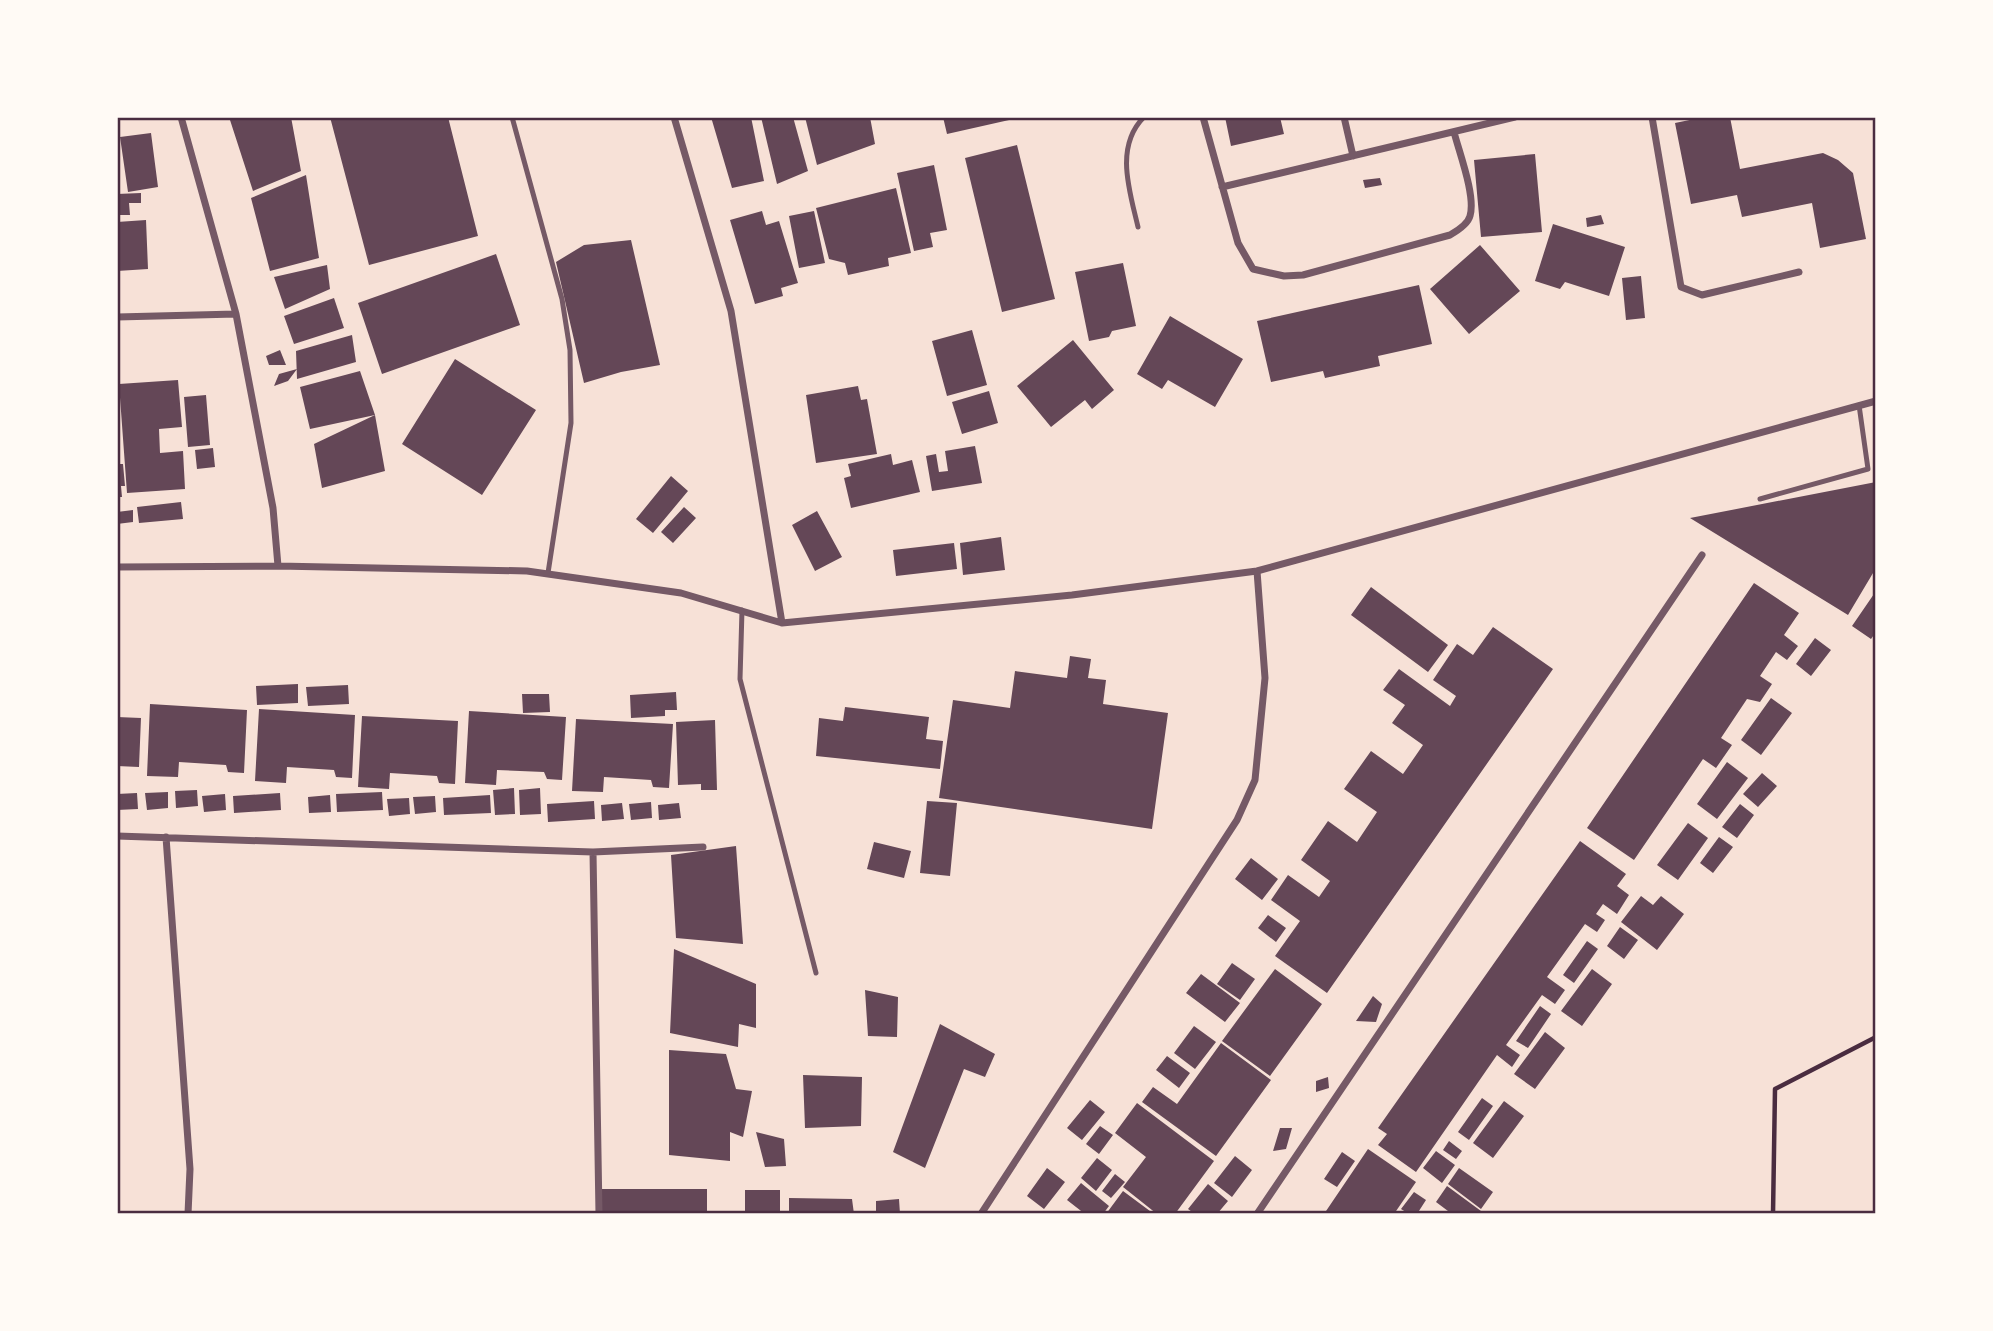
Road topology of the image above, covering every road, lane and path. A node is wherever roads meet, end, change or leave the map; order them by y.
1 (181, 117) edge
2 (513, 117) edge
3 (674, 117) edge
4 (1144, 117) edge
5 (1203, 117) edge
6 (1344, 117) edge
7 (1515, 117) edge
8 (1652, 117) edge
9 (1454, 132) junction
10 (1353, 156) junction
11 (1222, 187) junction
12 (1138, 227) dead end
13 (1799, 272) dead end
14 (236, 314) junction
15 (117, 317) edge
16 (1876, 401) edge
17 (1859, 405) junction
18 (1876, 467) edge
19 (1868, 469) junction
20 (1760, 499) dead end
21 (1702, 555) dead end
22 (278, 566) junction
23 (117, 568) edge
24 (1257, 571) junction
25 (548, 573) junction
26 (742, 610) junction
27 (782, 623) junction
28 (117, 836) edge
29 (166, 836) junction
30 (703, 846) dead end
31 (593, 852) junction
32 (816, 973) dead end
33 (1876, 1037) edge
34 (188, 1214) edge
35 (599, 1214) edge
36 (981, 1214) edge
37 (1257, 1214) edge
38 (1773, 1214) edge

1 - 14 street
2 - 25 lane
3 - 27 street
4 - 12 lane
5 - 11 street
6 - 10 street
7 - 9 street
8 - 13 street
9 - 10 street
9 - 11 street
10 - 11 street
14 - 15 street
14 - 22 street
16 - 17 street
17 - 19 lane
17 - 24 street
18 - 19 lane
19 - 20 lane
21 - 37 street
22 - 23 street
22 - 25 street
24 - 27 street
24 - 36 street
25 - 26 street
26 - 27 street
26 - 32 lane
28 - 29 street
29 - 31 street
29 - 34 street
30 - 31 street
31 - 35 street
33 - 38 path

